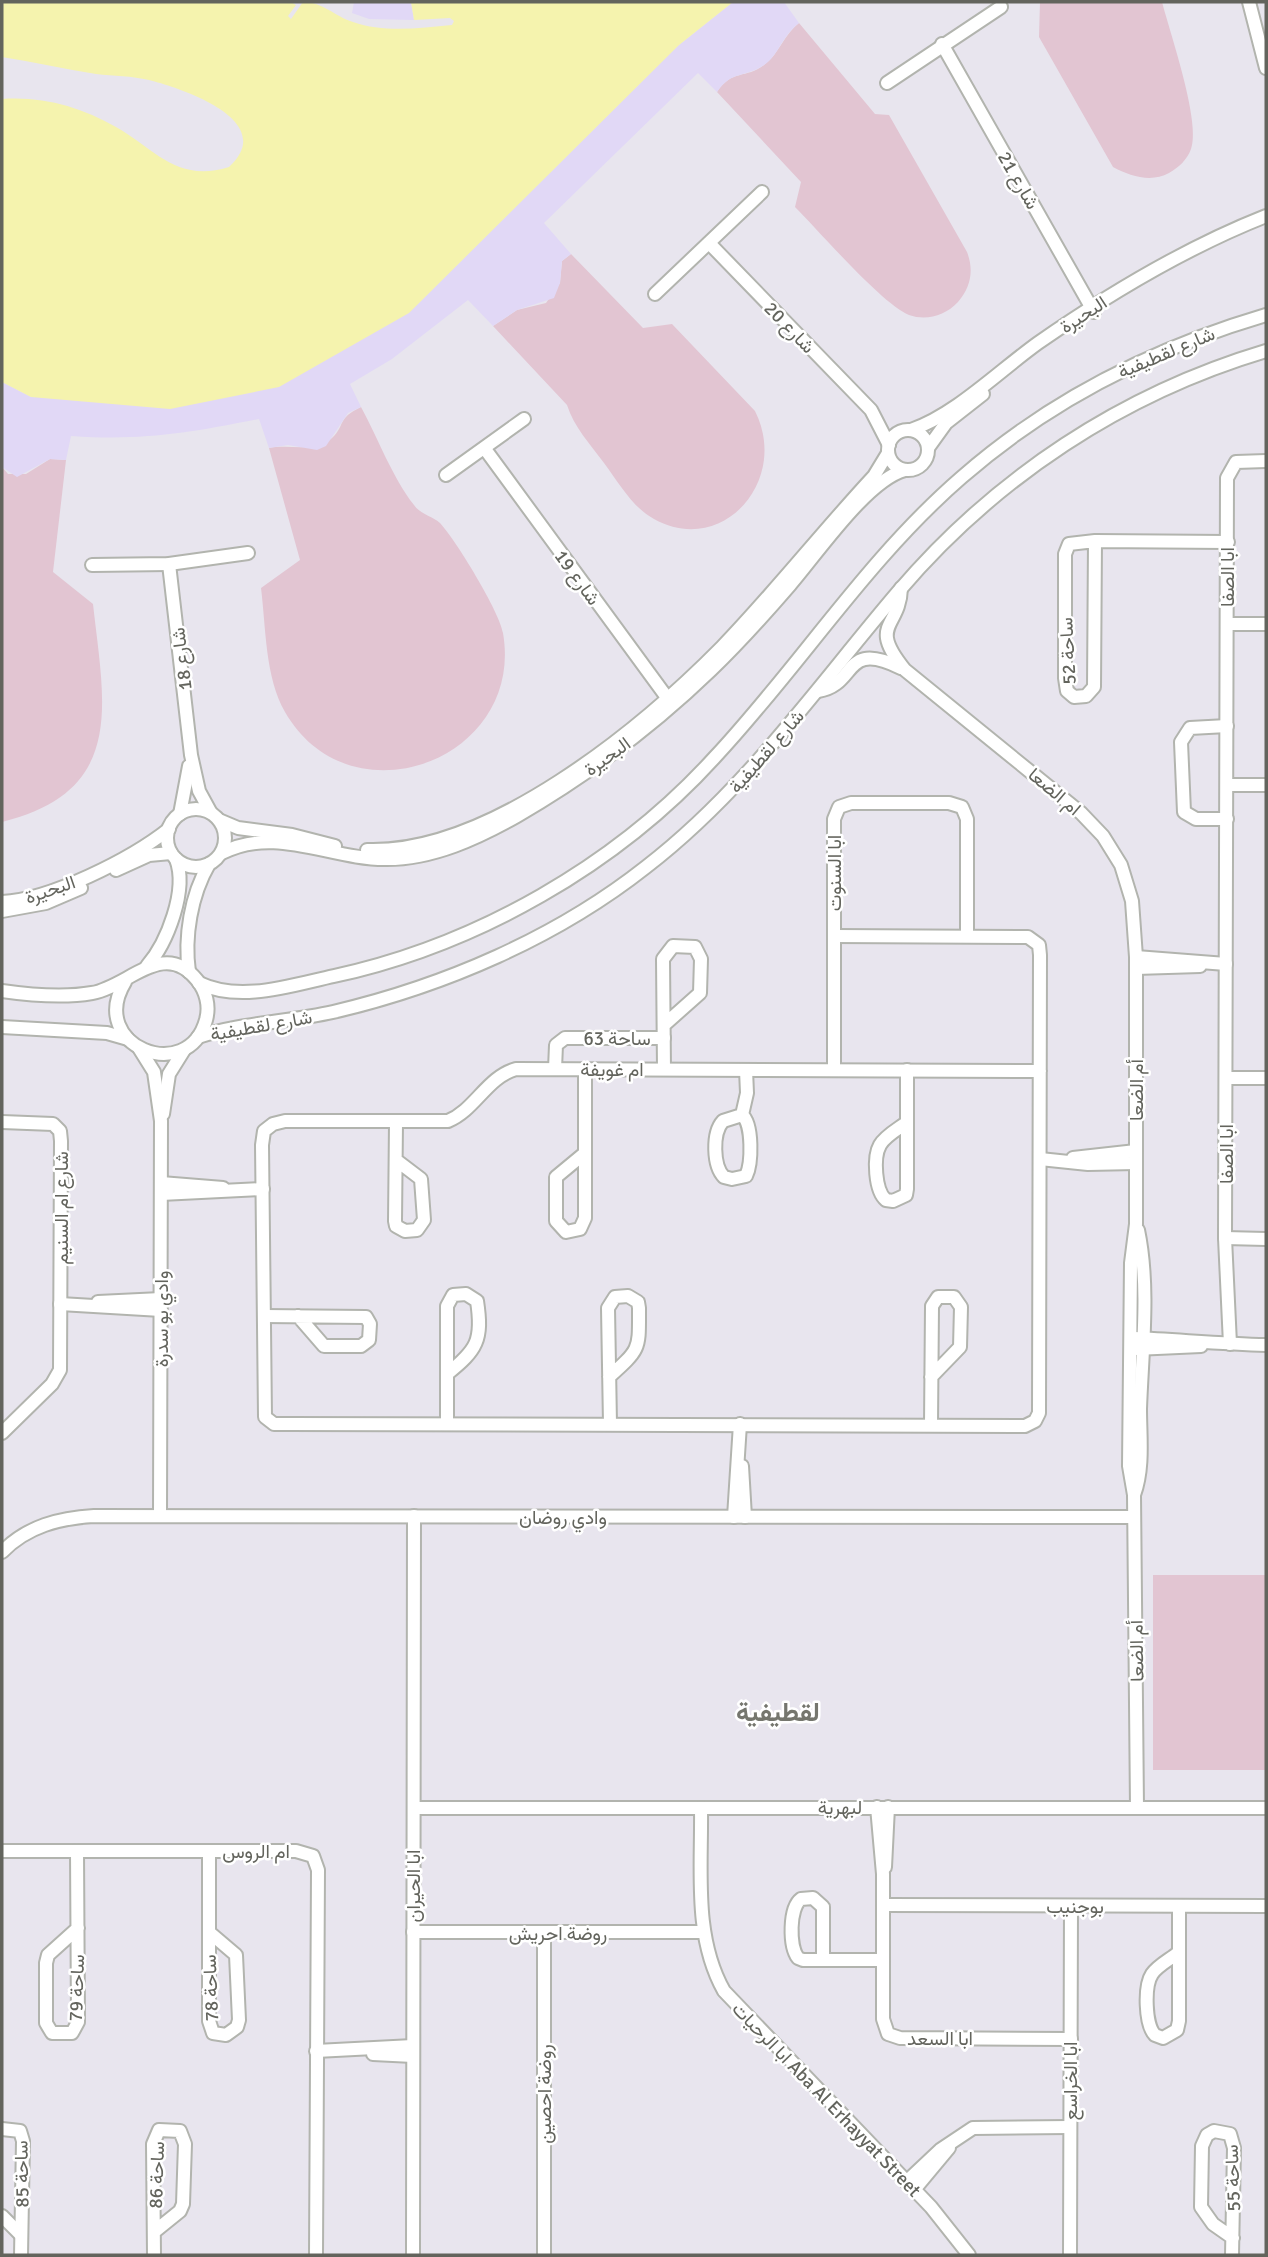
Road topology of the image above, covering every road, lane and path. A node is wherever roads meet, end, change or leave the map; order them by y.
1 (1249, 2) edge
2 (1001, 7) dead end
3 (942, 44) junction
4 (1266, 68) edge
5 (887, 83) dead end
6 (762, 192) dead end
7 (1266, 216) edge
8 (1266, 225) edge
9 (709, 243) junction
10 (1196, 252) junction
11 (654, 294) dead end
12 (1093, 311) junction
13 (1266, 315) edge
14 (1266, 351) edge
15 (1007, 371) junction
16 (871, 410) junction
17 (523, 419) dead end
18 (907, 430) junction
19 (929, 448) junction
20 (485, 449) junction
21 (888, 449) junction
22 (1266, 461) edge
23 (905, 470) junction
24 (446, 475) dead end
25 (857, 500) junction
26 (1095, 541) junction
27 (1228, 542) junction
28 (248, 553) dead end
29 (169, 564) junction
30 (92, 565) dead end
31 (901, 588) junction
32 (1227, 624) junction
33 (1266, 624) edge
34 (905, 670) junction
35 (817, 691) junction
36 (669, 701) junction
37 (1227, 726) junction
38 (191, 755) junction
39 (1227, 785) junction
40 (1266, 785) edge
41 (180, 814) junction
42 (215, 817) junction
43 (1227, 819) junction
44 (169, 829) junction
45 (348, 852) junction
46 (222, 853) junction
47 (174, 856) junction
48 (209, 864) junction
49 (86, 881) junction
50 (179, 885) junction
51 (198, 890) junction
52 (2, 902) edge
53 (2, 911) edge
54 (171, 921) junction
55 (189, 924) junction
56 (834, 936) junction
57 (967, 936) junction
58 (1136, 963) junction
59 (1226, 964) junction
60 (146, 966) junction
61 (189, 972) junction
62 (125, 982) junction
63 (200, 983) junction
64 (2, 991) edge
65 (2, 1027) edge
66 (664, 1031) junction
67 (198, 1037) junction
68 (128, 1039) junction
69 (139, 1048) junction
70 (185, 1048) junction
71 (555, 1069) junction
72 (585, 1069) junction
73 (664, 1069) junction
74 (746, 1070) junction
75 (834, 1070) junction
76 (907, 1070) junction
77 (1040, 1071) junction
78 (1226, 1078) junction
79 (1266, 1078) edge
80 (742, 1115) junction
81 (161, 1121) junction
82 (2, 1122) edge
83 (396, 1123) junction
84 (906, 1123) junction
85 (585, 1153) junction
86 (1136, 1157) junction
87 (1040, 1159) junction
88 (396, 1160) junction
89 (161, 1189) junction
90 (263, 1189) junction
91 (1225, 1238) junction
92 (1266, 1239) edge
93 (60, 1304) junction
94 (161, 1305) junction
95 (264, 1316) junction
96 (298, 1316) junction
97 (1136, 1343) junction
98 (1230, 1344) junction
99 (1266, 1345) edge
100 (447, 1374) junction
101 (609, 1377) junction
102 (931, 1377) junction
103 (447, 1424) junction
104 (610, 1424) junction
105 (740, 1424) junction
106 (931, 1424) junction
107 (2, 1433) edge
108 (160, 1516) junction
109 (414, 1516) junction
110 (739, 1517) junction
111 (1134, 1517) junction
112 (2, 1552) edge
113 (882, 1807) junction
114 (414, 1808) junction
115 (701, 1808) junction
116 (1137, 1808) junction
117 (1266, 1808) edge
118 (2, 1851) edge
119 (77, 1851) junction
120 (209, 1852) junction
121 (883, 1905) junction
122 (1070, 1906) junction
123 (1179, 1906) junction
124 (1266, 1906) edge
125 (78, 1928) junction
126 (209, 1932) junction
127 (413, 1932) junction
128 (703, 1932) junction
129 (544, 1933) junction
130 (1179, 1952) junction
131 (823, 1960) junction
132 (883, 1960) junction
133 (1071, 2039) junction
134 (316, 2051) junction
135 (413, 2051) junction
136 (1070, 2127) junction
137 (2, 2129) edge
138 (910, 2186) junction
139 (2, 2216) edge
140 (155, 2232) junction
141 (21, 2235) junction
142 (1233, 2238) junction
143 (22, 2255) edge
144 (154, 2255) edge
145 (316, 2255) edge
146 (413, 2255) edge
147 (544, 2255) edge
148 (969, 2255) edge
149 (1070, 2255) edge
150 (1232, 2255) edge

1 - 4 street
2 - 3 street
3 - 5 street
3 - 12 street, شارع 21
6 - 9 street
7 - 10 street, البحيرة
8 - 10 street, البحيرة
9 - 11 street
9 - 16 street, شارع 20
10 - 12 street, البحيرة
12 - 15 street, البحيرة
13 - 63 street, شارع لقطيفية
14 - 31 street, شارع لقطيفية
15 - 18 street, البحيرة
15 - 19 street, البحيرة
16 - 18 street, شارع 20
16 - 21 street, شارع 20
17 - 20 street
18 - 19 street
18 - 21 street
19 - 23 street
20 - 24 street
20 - 36 street, شارع 19
21 - 23 street
21 - 25 street, البحيرة
22 - 27 street, ابا الصفا
23 - 25 street, البحيرة
25 - 36 street, البحيرة
26 - 26 street, ساحة 52
26 - 27 street, ساحة 52
27 - 32 street, ابا الصفا
28 - 29 street
29 - 30 street
29 - 38 street, شارع 18
31 - 34 street, ام الضعا
31 - 35 street, شارع لقطيفية
32 - 33 street
32 - 37 street, ابا الصفا
34 - 35 street, ام الضعا
34 - 58 street, ام الضعا
35 - 67 street, شارع لقطيفية
36 - 45 street, البحيرة
37 - 39 street, ابا الصفا
37 - 43 street
38 - 41 street, شارع 18
38 - 42 street, شارع 18
39 - 40 street
39 - 43 street, ابا الصفا
41 - 42 street
41 - 44 street
42 - 45 street, البحيرة
42 - 46 street
43 - 59 street, ابا الصفا
44 - 47 street
44 - 49 street, البحيرة
45 - 46 street, البحيرة
46 - 48 street
47 - 48 street
47 - 49 street, البحيرة
47 - 50 street
48 - 51 street
49 - 52 street, البحيرة
49 - 53 street, البحيرة
50 - 51 street
50 - 54 street
51 - 55 street
54 - 55 street
54 - 60 street
55 - 61 street
56 - 57 street, ام غويفة
56 - 57 street, ابا السنوت
56 - 75 street, ابا السنوت
57 - 77 street, ام غويفة
58 - 59 street
58 - 86 street, أم الضعا
59 - 78 street, ابا الصفا
60 - 61 street
60 - 62 street
61 - 63 street
62 - 64 street
62 - 68 street
63 - 67 street
65 - 68 street
66 - 66 street, ساحة 63
66 - 71 street, ساحة 63
66 - 73 street, ساحة 63
67 - 70 street
68 - 69 street
69 - 70 street
69 - 81 street, وادي بو سدرة
70 - 81 street, وادي بو سدرة
71 - 72 street, ام غويفة
71 - 83 street, ام غويفة
72 - 73 street, ام غويفة
72 - 85 street
73 - 74 street, ام غويفة
74 - 75 street, ام غويفة
74 - 80 street
75 - 76 street, ام غويفة
76 - 77 street, ام غويفة
76 - 84 street
77 - 87 street, ام غويفة
78 - 79 street
78 - 91 street, ابا الصفا
80 - 80 street
81 - 89 street, وادي بو سدرة
82 - 93 street, شارع ام السنيم
83 - 88 street
83 - 90 street, ام غويفة
84 - 84 street
85 - 85 street
86 - 87 street
86 - 97 street, أم الضعا
87 - 106 street, ام غويفة
88 - 88 street
89 - 90 street
89 - 94 street, وادي بو سدرة
90 - 95 street, ام غويفة
91 - 92 street
91 - 98 street, ابا الصفا
93 - 94 street
93 - 107 street, شارع ام السنيم
94 - 108 street, وادي بو سدرة
95 - 96 street
95 - 103 street, ام غويفة
96 - 96 street
97 - 98 street
97 - 111 street, أم الضعا
98 - 99 street
100 - 100 street
100 - 103 street
101 - 101 street
101 - 104 street
102 - 102 street
102 - 106 street
103 - 104 street, ام غويفة
104 - 105 street, ام غويفة
105 - 106 street, ام غويفة
105 - 110 street
108 - 109 street, وادي روضان
108 - 112 street, وادي روضان
109 - 110 street, وادي روضان
109 - 114 street, ابا الحيران
110 - 111 street, وادي روضان
111 - 116 street, أم الضعا
113 - 115 street, لبهرية
113 - 116 street, لبهرية
113 - 121 street, ابا السعد
114 - 115 street, لبهرية
114 - 127 street, ابا الحيران
115 - 128 street, ابا الرحيات Aba Al Erhayyat Street
116 - 117 street, لبهرية
118 - 119 street, ام الروس
119 - 120 street, ام الروس
119 - 125 street, ساحة 79
120 - 126 street, ساحة 78
120 - 134 street, ام الروس
121 - 122 street, بوجنيب
121 - 132 street, ابا السعد
122 - 123 street, بوجنيب
122 - 133 street, ابا الخراسع
123 - 124 street, بوجنيب
123 - 130 street
125 - 125 street, ساحة 79
126 - 126 street, ساحة 78
127 - 129 street, روضة احريش
127 - 135 street, ابا الحيران
128 - 129 street, روضة احريش
128 - 138 street, ابا الرحيات Aba Al Erhayyat Street
129 - 147 street, روضة احصين
130 - 130 street
131 - 131 street
131 - 132 street
132 - 133 street, ابا السعد
133 - 136 street, ابا الخراسع
134 - 135 street
134 - 145 street, ام الروس
135 - 146 street, ابا الحيران
136 - 138 street
136 - 149 street, ابا الخراسع
137 - 141 street, ساحة 85
138 - 148 street, ابا الرحيات Aba Al Erhayyat Street
139 - 141 street, ساحة 85
140 - 140 street, ساحة 86
140 - 144 street, ساحة 86
141 - 143 street, ساحة 85
142 - 142 street, ساحة 55
142 - 150 street, ساحة 55

